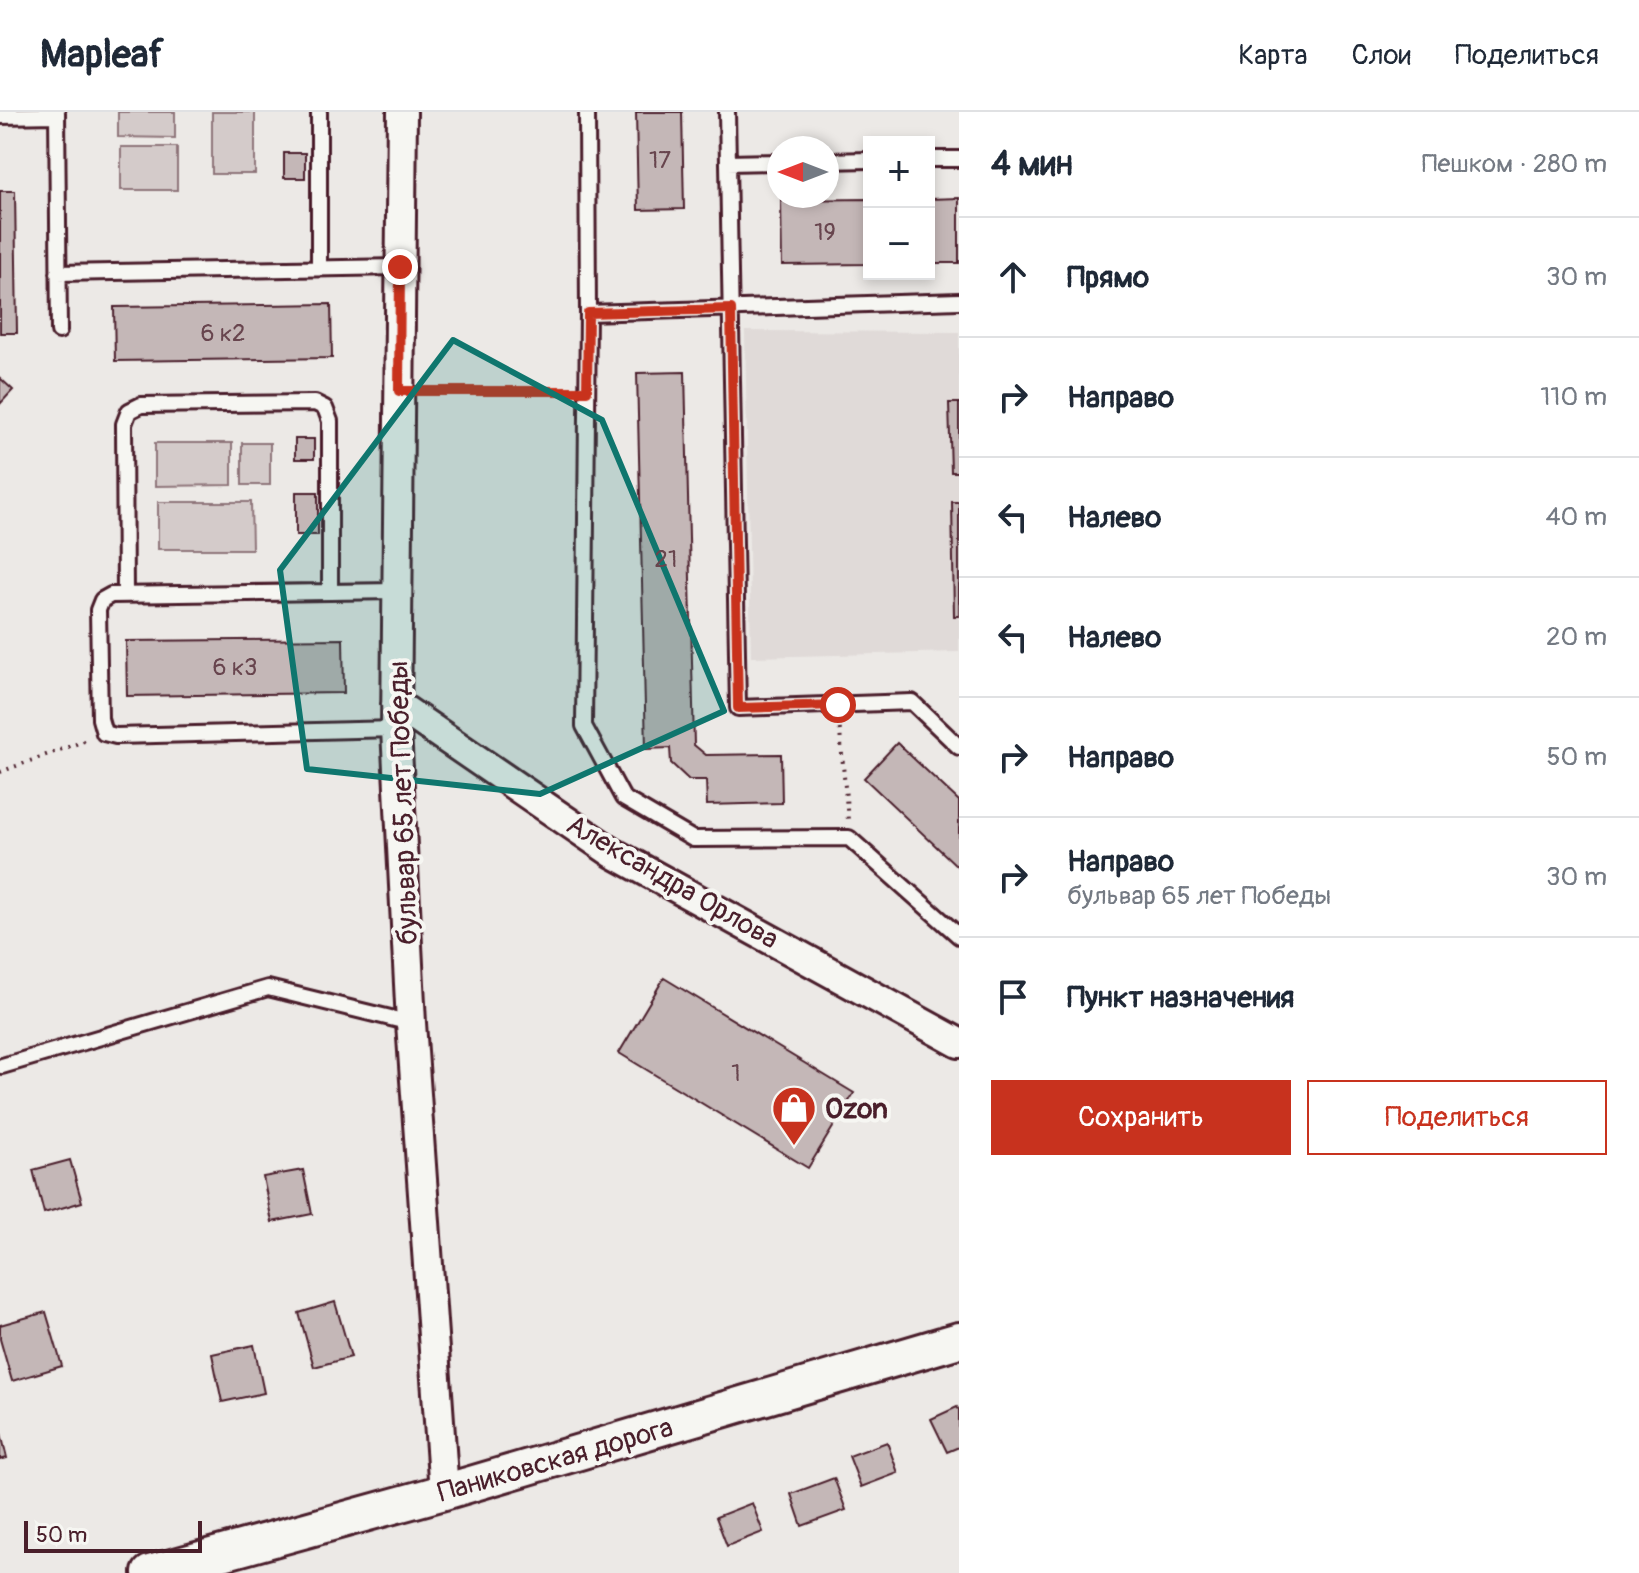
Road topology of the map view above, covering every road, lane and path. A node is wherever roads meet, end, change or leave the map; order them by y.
1 (319, 112) edge
2 (402, 112) edge
3 (587, 112) edge
4 (727, 112) edge
5 (57, 114) edge
6 (0, 116) edge
7 (935, 159) edge
8 (959, 159) edge
9 (863, 160) edge
10 (839, 161) edge
11 (767, 162) edge
12 (728, 163) junction
13 (400, 267) junction
14 (319, 268) junction
15 (58, 273) junction
16 (959, 301) edge
17 (731, 309) junction
18 (588, 313) junction
19 (59, 331) dead end
20 (399, 391) junction
21 (587, 391) junction
22 (397, 591) junction
23 (330, 592) junction
24 (125, 595) junction
25 (838, 705) junction
26 (396, 717) junction
27 (104, 733) junction
28 (959, 747) edge
29 (0, 772) edge
30 (849, 838) junction
31 (959, 936) edge
32 (411, 1023) junction
33 (959, 1043) edge
34 (2, 1066) dead end
35 (959, 1340) edge
36 (444, 1492) junction
37 (150, 1573) edge

1 - 14 lane
2 - 13 street, бульвар 65 лет Победы
3 - 18 lane
4 - 12 lane
5 - 6 lane
5 - 15 lane
7 - 8 lane
9 - 10 lane
11 - 12 lane
12 - 17 lane
13 - 14 lane
13 - 20 street, бульвар 65 лет Победы
14 - 15 lane
15 - 19 lane
16 - 17 lane
17 - 18 lane
17 - 25 lane
18 - 21 lane
20 - 21 path
20 - 22 street, бульвар 65 лет Победы
21 - 30 lane
22 - 23 lane
22 - 26 street, бульвар 65 лет Победы
23 - 24 lane
23 - 24 lane
24 - 27 lane
25 - 28 lane
25 - 30 path
26 - 27 lane
26 - 32 street, бульвар 65 лет Победы
26 - 33 street, Александра Орлова
27 - 29 path
30 - 31 lane
32 - 34 lane
32 - 36 street, бульвар 65 лет Победы
35 - 36 street, Паниковская дорога
36 - 37 street, Паниковская дорога

